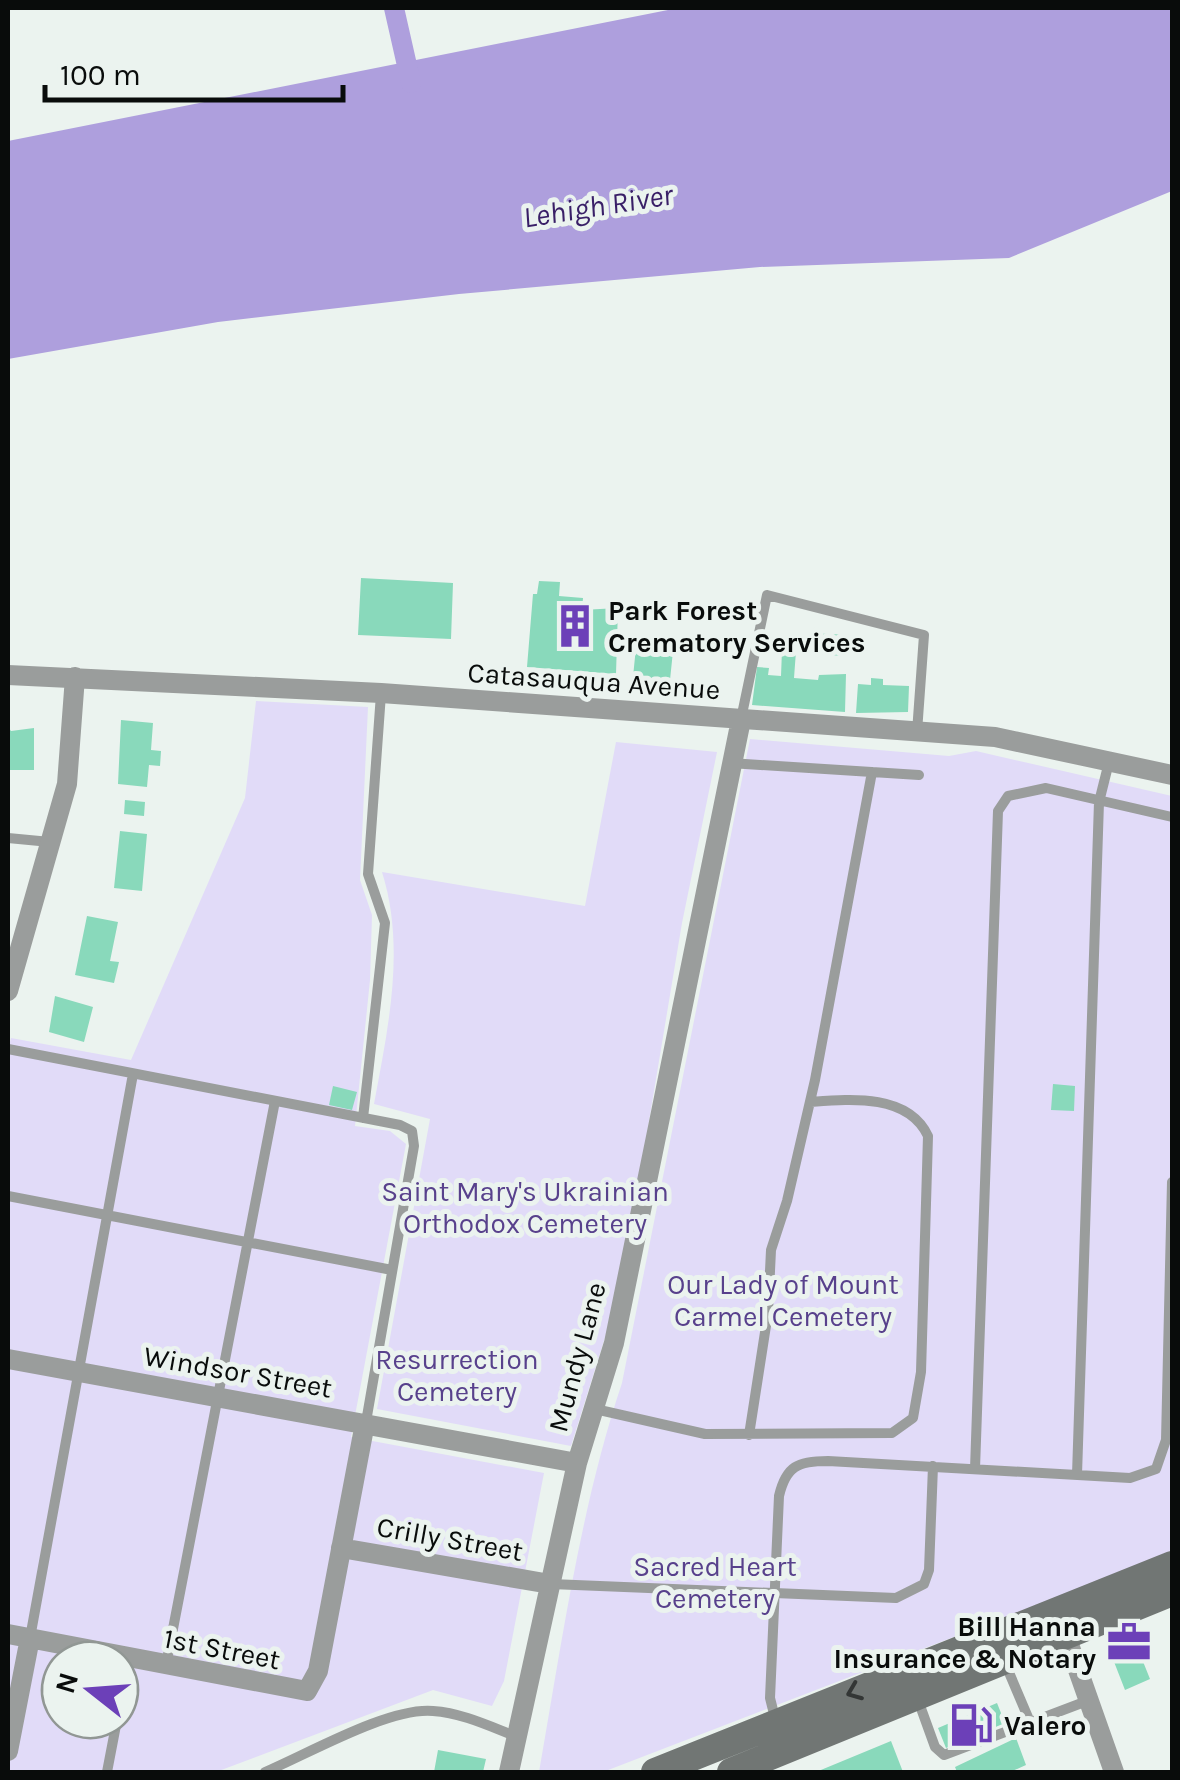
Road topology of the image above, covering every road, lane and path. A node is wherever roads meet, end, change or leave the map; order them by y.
1 (8, 674) edge
2 (75, 677) junction
3 (381, 692) junction
4 (740, 720) junction
5 (917, 732) junction
6 (1109, 760) junction
7 (728, 762) junction
8 (872, 772) junction
9 (919, 775) dead end
10 (1172, 775) edge
11 (1099, 802) junction
12 (1172, 816) edge
13 (8, 838) edge
14 (50, 842) junction
15 (8, 991) edge
16 (8, 1049) edge
17 (133, 1074) junction
18 (275, 1102) junction
19 (810, 1102) junction
20 (364, 1118) junction
21 (1172, 1182) edge
22 (8, 1196) edge
23 (107, 1215) junction
24 (248, 1242) junction
25 (392, 1270) junction
26 (8, 1358) edge
27 (78, 1371) junction
28 (218, 1396) junction
29 (594, 1409) junction
30 (366, 1423) junction
31 (750, 1435) junction
32 (577, 1463) junction
33 (934, 1466) junction
34 (976, 1468) junction
35 (1077, 1475) junction
36 (341, 1548) junction
37 (1172, 1565) edge
38 (550, 1584) junction
39 (1172, 1592) edge
40 (774, 1594) junction
41 (8, 1634) edge
42 (1066, 1636) junction
43 (30, 1638) junction
44 (40, 1640) edge
45 (140, 1661) edge
46 (1004, 1662) junction
47 (166, 1666) junction
48 (307, 1691) joint
49 (917, 1697) junction
50 (1087, 1701) junction
51 (1030, 1722) junction
52 (767, 1727) junction
53 (515, 1736) junction
54 (114, 1740) edge
55 (8, 1752) edge
56 (770, 1765) edge
57 (107, 1772) edge
58 (265, 1772) edge
59 (509, 1772) edge
60 (655, 1772) edge
61 (732, 1772) edge
62 (1114, 1772) edge

1 - 2 street, Catasauqua Avenue
2 - 3 street, Catasauqua Avenue
2 - 14 street
3 - 4 street, Catasauqua Avenue
3 - 20 lane
4 - 5 street, Catasauqua Avenue
4 - 5 lane
4 - 7 street, Mundy Lane
5 - 6 street, Catasauqua Avenue
6 - 10 street, Catasauqua Avenue
6 - 11 lane
7 - 8 lane
7 - 29 street, Mundy Lane
8 - 9 lane
8 - 19 lane
11 - 12 lane
11 - 34 lane
11 - 35 lane
13 - 14 lane
14 - 15 street
16 - 17 lane
17 - 18 lane
17 - 23 lane
18 - 20 lane
18 - 24 lane
19 - 31 lane
19 - 31 lane
20 - 25 lane
21 - 35 lane
22 - 23 lane
23 - 24 lane
23 - 27 lane
24 - 25 lane
24 - 28 lane
25 - 30 lane
26 - 27 street, Windsor Street
27 - 28 street, Windsor Street
27 - 43 lane
28 - 30 street, Windsor Street
28 - 47 lane
29 - 31 lane
29 - 32 street, Mundy Lane
30 - 32 street, Windsor Street
30 - 36 street, Crilly Street
32 - 38 street, Mundy Lane
33 - 34 lane
33 - 40 lane
33 - 40 lane
34 - 35 lane
36 - 38 street, Crilly Street
36 - 48 street, Crilly Street
37 -> 52 main road
38 - 40 lane
38 - 53 street, Mundy Lane
39 - 42 main road
40 - 52 lane
41 - 43 street, 1st Street
42 - 46 main road
42 - 50 street
43 - 44 street, 1st Street
43 - 55 street
45 - 47 street, 1st Street
46 - 49 main road
46 - 51 lane
47 - 48 street, 1st Street
49 - 51 lane
49 - 56 main road
50 - 51 lane
50 - 62 street
52 - 56 lane
52 - 60 main road
53 - 58 lane
53 - 59 street, Mundy Lane
54 - 57 lane
56 - 61 main road

